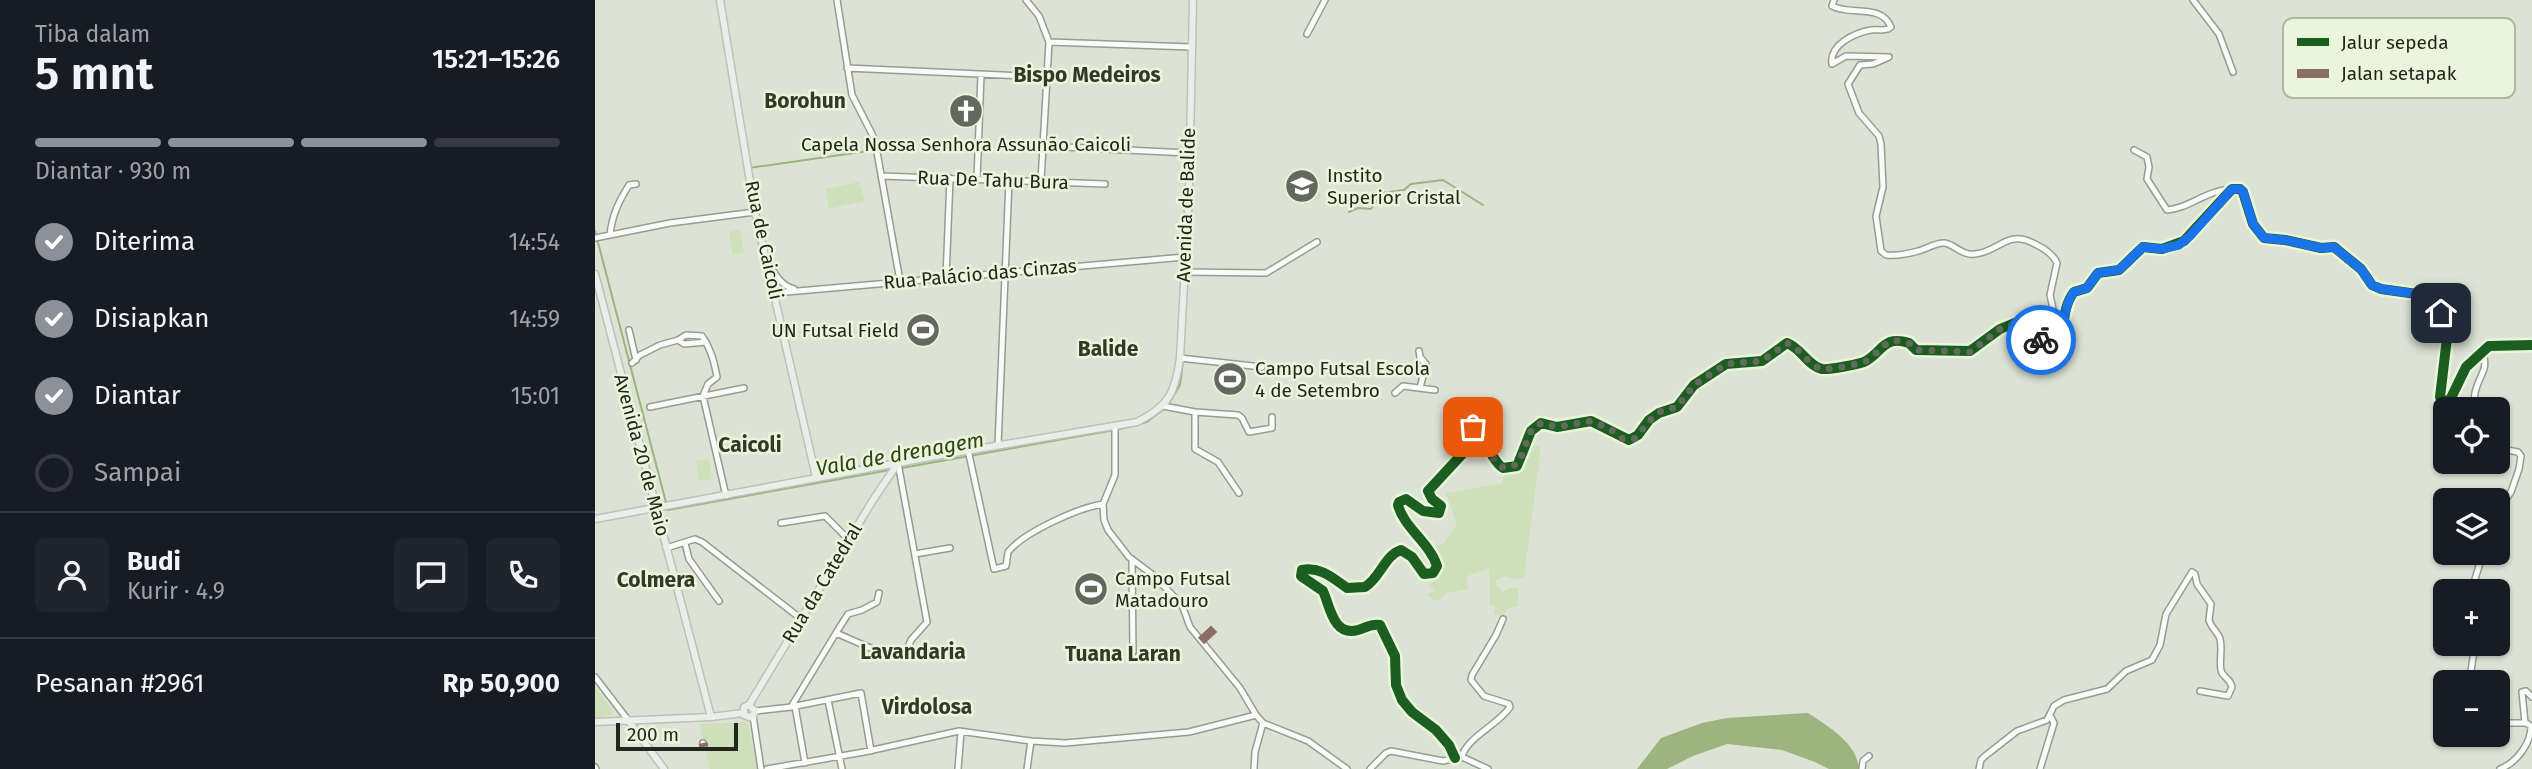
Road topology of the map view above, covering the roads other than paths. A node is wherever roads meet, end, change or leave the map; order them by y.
1 (720, 0) edge
2 (837, 0) edge
3 (1025, 0) edge
4 (1193, 0) edge
5 (1325, 0) edge
6 (1834, 0) edge
7 (2193, 0) edge
8 (1307, 34) dead end
9 (1049, 41) junction
10 (1191, 47) junction
11 (847, 68) junction
12 (2233, 72) dead end
13 (981, 75) junction
14 (1047, 77) junction
15 (1044, 146) junction
16 (2134, 150) dead end
17 (1188, 153) junction
18 (881, 176) junction
19 (950, 178) junction
20 (977, 179) junction
21 (1009, 181) junction
22 (1041, 181) junction
23 (636, 184) dead end
24 (1105, 184) dead end
25 (2232, 189) junction
26 (755, 212) junction
27 (610, 234) junction
28 (595, 238) edge
29 (1317, 242) dead end
30 (1185, 257) junction
31 (768, 262) junction
32 (1186, 272) junction
33 (1005, 273) junction
34 (595, 274) edge
35 (946, 278) junction
36 (900, 281) junction
37 (796, 290) junction
38 (775, 293) junction
39 (629, 330) dead end
40 (2532, 345) edge
41 (1419, 351) dead end
42 (2483, 351) junction
43 (2056, 355) junction
44 (1180, 358) junction
45 (1262, 367) dead end
46 (744, 388) dead end
47 (1420, 388) junction
48 (1435, 390) dead end
49 (1395, 393) dead end
50 (703, 396) junction
51 (2475, 397) edge
52 (1163, 406) junction
53 (650, 407) dead end
54 (1195, 412) junction
55 (1272, 417) dead end
56 (1115, 426) junction
57 (997, 445) junction
58 (968, 450) junction
59 (2510, 451) edge
60 (898, 463) junction
61 (816, 477) junction
62 (1239, 493) dead end
63 (2510, 493) edge
64 (726, 496) junction
65 (1103, 504) junction
66 (660, 508) junction
67 (595, 519) edge
68 (781, 523) dead end
69 (849, 540) junction
70 (685, 543) junction
71 (666, 548) junction
72 (950, 548) dead end
73 (915, 554) junction
74 (1132, 559) junction
75 (879, 593) dead end
76 (719, 601) dead end
77 (800, 618) junction
78 (1503, 619) dead end
79 (835, 633) junction
80 (875, 650) dead end
81 (907, 650) dead end
82 (1133, 652) dead end
83 (595, 677) edge
84 (2200, 691) dead end
85 (2532, 697) edge
86 (828, 700) junction
87 (749, 705) junction
88 (793, 706) junction
89 (743, 713) junction
90 (754, 713) junction
91 (1256, 715) junction
92 (2050, 716) junction
93 (712, 717) junction
94 (628, 720) junction
95 (595, 722) edge
96 (1263, 723) junction
97 (2510, 723) edge
98 (2525, 723) junction
99 (961, 732) junction
100 (1031, 741) junction
101 (871, 751) junction
102 (840, 756) junction
103 (1459, 757) junction
104 (1869, 757) dead end
105 (806, 762) junction
106 (664, 769) edge
107 (761, 769) edge
108 (767, 769) edge
109 (842, 769) edge
110 (958, 769) edge
111 (1027, 769) edge
112 (1254, 769) edge
113 (1347, 769) edge
114 (1370, 769) edge
115 (1488, 769) edge
116 (1862, 769) edge
117 (1979, 769) edge
118 (2041, 769) edge
119 (2500, 769) edge

1 - 26 main road, Rua de Caicoli
2 - 11 street
3 - 9 street
4 - 10 main road, Avenida de Balide
5 - 8 street
6 - 43 street
7 - 12 street
9 - 10 street
9 - 14 street
10 - 17 main road, Avenida de Balide
11 - 13 street
11 - 18 street
13 - 14 street
13 - 20 street
14 - 15 street
15 - 17 street
15 - 22 street
16 - 25 street
17 - 30 main road, Avenida de Balide
18 - 19 street, Rua De Tahu Bura
18 - 36 street
19 - 20 street, Rua De Tahu Bura
19 - 35 street
20 - 21 street, Rua De Tahu Bura
21 - 22 street, Rua De Tahu Bura
21 - 33 street
22 - 24 street, Rua De Tahu Bura
23 - 27 street
25 - 42 street
25 - 43 street
26 - 27 street
26 - 31 main road, Rua de Caicoli
27 - 28 street
29 - 32 street
30 - 32 main road, Avenida de Balide
30 - 33 street, Rua Palácio das Cinzas
31 - 37 street
31 - 38 main road, Rua de Caicoli
32 - 44 main road, Avenida de Balide
33 - 35 street, Rua Palácio das Cinzas
33 - 57 street
34 - 66 main road, Avenida 20 de Maio
35 - 36 street, Rua Palácio das Cinzas
36 - 37 street, Rua Palácio das Cinzas
37 - 38 street, Rua Palácio das Cinzas
38 - 61 main road, Rua de Caicoli
39 - 50 street
40 - 42 street
41 - 47 street
42 - 51 street
43 - 103 street
44 - 45 street
44 - 52 main road, Avenida de Balide
46 - 50 street
47 - 48 street
47 - 49 street
50 - 53 street
50 - 64 street
52 - 54 street
52 - 56 main road
54 - 55 street
54 - 62 street
56 - 57 main road
56 - 65 street
57 - 58 main road
58 - 60 main road
58 - 65 street
59 - 63 street
60 - 61 main road
60 - 69 main road, Rua da Catedral
60 - 73 street
61 - 64 main road
64 - 66 main road
65 - 74 street
66 - 67 main road
66 - 71 main road, Avenida 20 de Maio
68 - 69 street
69 - 77 main road, Rua da Catedral
70 - 71 street
70 - 76 street
70 - 77 street
71 - 93 main road, Avenida 20 de Maio
72 - 73 street
73 - 81 street
74 - 82 street
74 - 91 street
75 - 79 street
77 - 87 main road, Rua da Catedral
78 - 103 street
79 - 80 street
79 - 88 street
83 - 94 street
84 - 92 street
85 - 98 street
86 - 88 street
86 - 101 street
86 - 102 street
87 - 89 main road, Rua da Catedral
87 - 90 main road
88 - 90 street
88 - 105 street
89 - 90 main road
89 - 93 main road
90 - 107 street
91 - 96 street
91 - 100 street
92 - 117 street
92 - 118 street
93 - 94 main road
94 - 95 main road
94 - 106 main road
96 - 112 street
96 - 113 street
97 - 98 street
98 - 119 street
99 - 100 street
99 - 101 street
99 - 110 street
100 - 111 street
101 - 102 street
102 - 105 street
102 - 109 street
103 - 114 street
103 - 115 street
104 - 116 street
105 - 108 street

